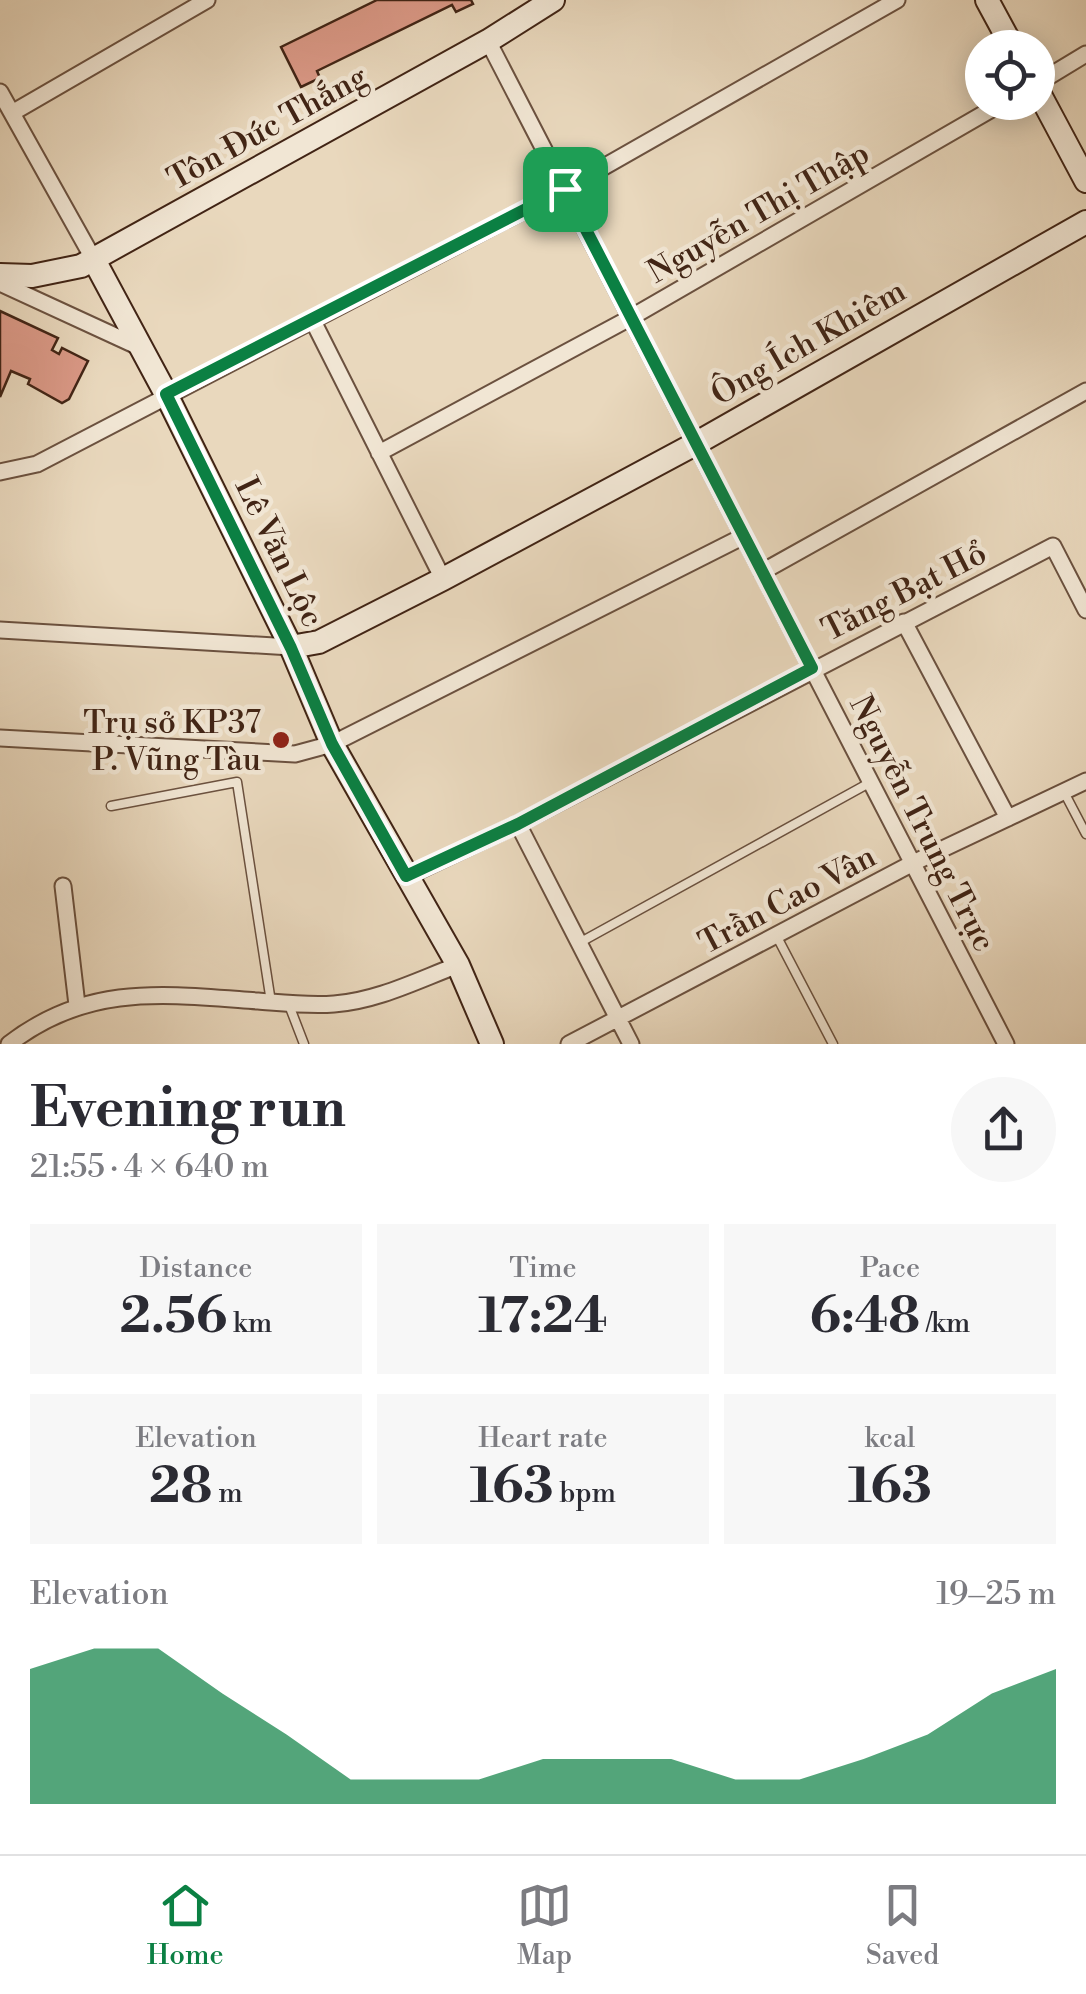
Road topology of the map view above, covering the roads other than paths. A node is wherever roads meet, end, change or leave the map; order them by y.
1 (206, 0) edge
2 (553, 0) edge
3 (897, 0) edge
4 (987, 0) edge
5 (1003, 30) edge
6 (488, 42) junction
7 (1086, 54) edge
8 (1055, 73) edge
9 (0, 92) edge
10 (12, 113) junction
11 (973, 120) edge
12 (1053, 120) edge
13 (1086, 181) edge
14 (565, 189) junction
15 (1086, 222) edge
16 (94, 260) junction
17 (0, 279) edge
18 (630, 318) junction
19 (313, 321) junction
20 (143, 348) junction
21 (1086, 391) edge
22 (166, 394) junction
23 (695, 444) junction
24 (379, 453) junction
25 (0, 472) edge
26 (744, 536) junction
27 (762, 572) junction
28 (443, 579) junction
29 (1086, 610) edge
30 (904, 622) junction
31 (0, 630) edge
32 (291, 648) junction
33 (812, 668) junction
34 (0, 738) edge
35 (332, 744) junction
36 (1086, 780) edge
37 (871, 782) junction
38 (1064, 792) junction
39 (111, 806) dead end
40 (1008, 818) junction
41 (518, 824) junction
42 (1086, 834) edge
43 (913, 863) junction
44 (406, 876) junction
45 (63, 886) dead end
46 (776, 936) junction
47 (578, 942) junction
48 (458, 965) junction
49 (271, 1002) junction
50 (77, 1005) junction
51 (289, 1005) junction
52 (618, 1020) junction
53 (9, 1044) edge
54 (304, 1044) edge
55 (492, 1044) edge
56 (569, 1044) edge
57 (630, 1044) edge
58 (833, 1044) edge
59 (1006, 1044) edge

1 - 10 street
2 - 6 street, Tôn Đức Thắng
3 - 14 street
4 - 5 street
6 - 14 street, Nguyễn Trung Trực
6 - 16 street, Tôn Đức Thắng
7 - 8 street
9 - 10 street, Lê Văn Lộc
10 - 16 street, Lê Văn Lộc
11 - 18 street, Nguyễn Thị Thập
12 - 13 street
14 - 18 street, Nguyễn Trung Trực
14 - 19 street
15 - 23 street, Ông Ích Khiêm
16 - 17 street, Tôn Đức Thắng
16 - 20 street, Lê Văn Lộc
17 - 20 street, Tôn Đức Thắng
18 - 23 street, Nguyễn Trung Trực
18 - 24 street, Nguyễn Thị Thập
19 - 22 street
19 - 24 street
20 - 22 street, Lê Văn Lộc
21 - 27 street
22 - 25 street
22 - 32 street, Lê Văn Lộc
23 - 26 street, Nguyễn Trung Trực
23 - 28 street, Ông Ích Khiêm
24 - 28 street
26 - 27 street, Nguyễn Trung Trực
26 - 35 street
27 - 33 street, Nguyễn Trung Trực
28 - 32 street, Ông Ích Khiêm
29 - 30 street, Tăng Bạt Hổ
30 - 33 street, Tăng Bạt Hổ
30 - 40 street
31 - 32 street
32 - 35 street, Lê Văn Lộc
33 - 37 street, Nguyễn Trung Trực
33 - 41 street, Tăng Bạt Hổ
34 - 35 street
35 - 44 street, Lê Văn Lộc
36 - 38 street, Trần Cao Vân
37 - 43 street, Nguyễn Trung Trực
37 - 47 lane
38 - 40 street, Trần Cao Vân
38 - 42 lane
39 - 49 lane
40 - 43 street, Trần Cao Vân
41 - 44 street, Tăng Bạt Hổ
41 - 47 street
43 - 46 street, Trần Cao Vân
43 - 59 street, Nguyễn Trung Trực
44 - 48 street, Lê Văn Lộc
45 - 50 street
46 - 52 street, Trần Cao Vân
46 - 58 lane
47 - 52 street
48 - 51 street
48 - 55 street, Lê Văn Lộc
49 - 50 street
49 - 51 street
50 - 53 street
51 - 54 lane
52 - 56 street, Trần Cao Vân
52 - 57 street

